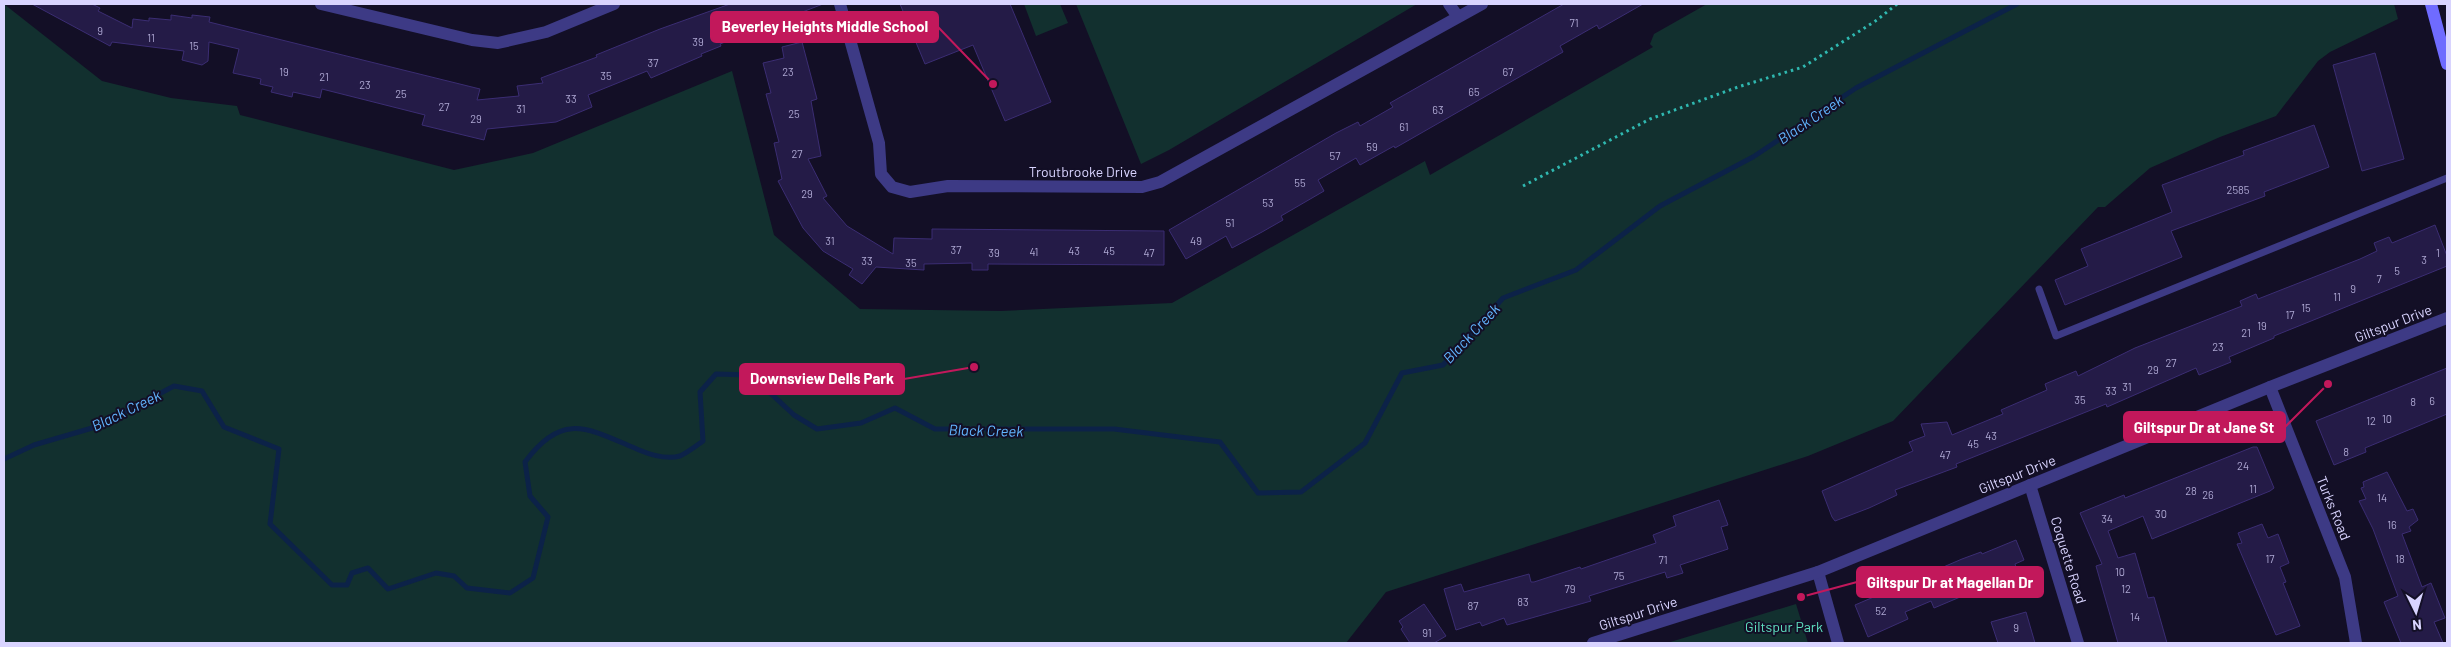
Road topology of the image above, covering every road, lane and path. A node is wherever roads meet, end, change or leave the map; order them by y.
1 (321, 4) edge
2 (614, 4) edge
3 (840, 4) edge
4 (1449, 4) edge
5 (1482, 4) edge
6 (1897, 4) edge
7 (2431, 4) edge
8 (1458, 17) junction
9 (2447, 64) edge
10 (2447, 178) edge
11 (1523, 186) dead end
12 (2039, 289) dead end
13 (2447, 318) edge
14 (2270, 388) junction
15 (2030, 485) junction
16 (1818, 572) junction
17 (1592, 643) edge
18 (1838, 643) edge
19 (2078, 643) edge
20 (2356, 643) edge

1 - 2 street
3 - 8 street, Troutbrooke Drive
4 - 8 street
5 - 8 street, Troutbrooke Drive
6 - 11 path
7 - 9 main road
10 - 12 lane
13 - 14 street, Giltspur Drive
14 - 15 street, Giltspur Drive
14 - 20 street, Turks Road
15 - 16 street, Giltspur Drive
15 - 19 street, Coquette Road
16 - 17 street, Giltspur Drive
16 - 18 street

